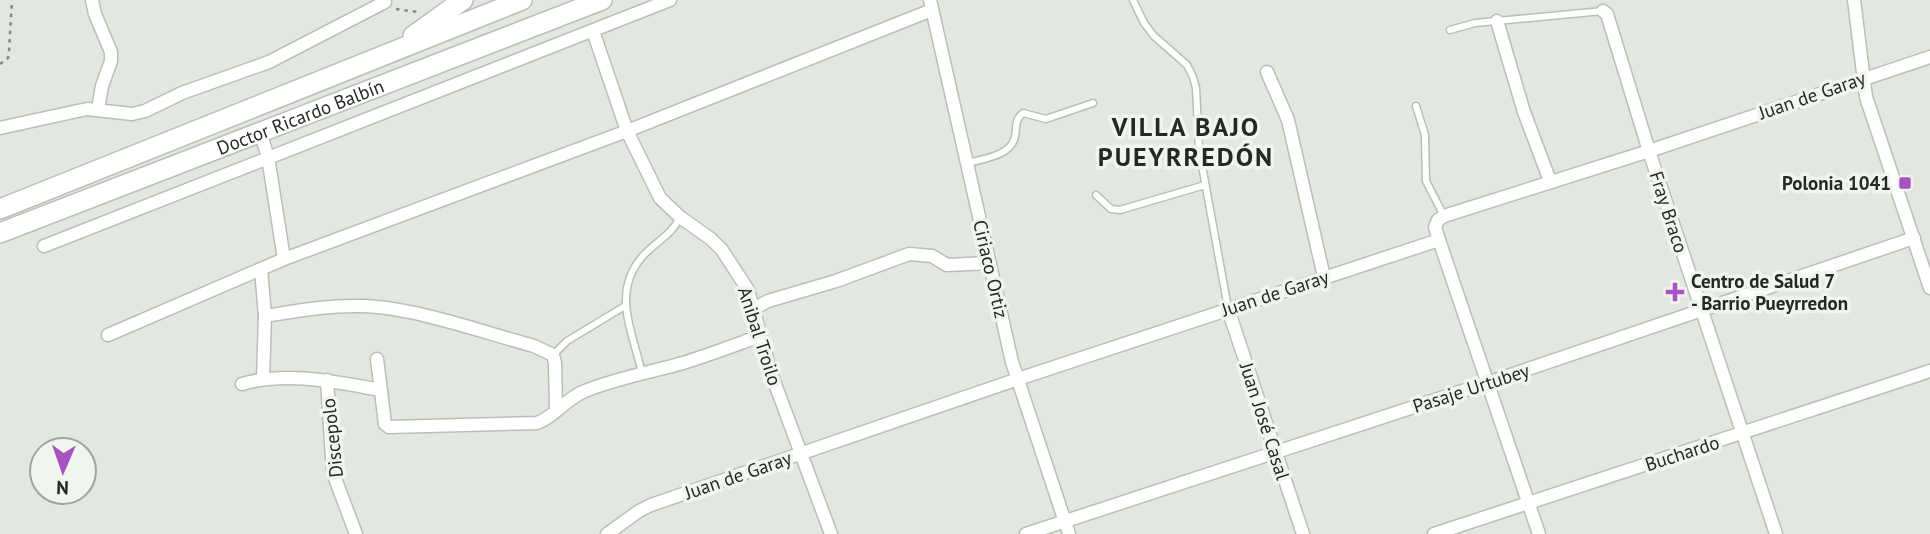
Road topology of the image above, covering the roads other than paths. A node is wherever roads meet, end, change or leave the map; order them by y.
1 (92, 0) edge
2 (463, 0) edge
3 (522, 0) edge
4 (602, 0) edge
5 (670, 0) edge
6 (1133, 0) edge
7 (1853, 0) edge
8 (385, 2) edge
9 (931, 5) edge
10 (1603, 11) joint
11 (1497, 21) junction
12 (1450, 30) dead end
13 (593, 31) junction
14 (386, 55) junction
15 (1930, 57) edge
16 (1267, 72) dead end
17 (1863, 78) junction
18 (1093, 103) dead end
19 (1416, 106) dead end
20 (99, 109) junction
21 (0, 128) edge
22 (627, 131) junction
23 (260, 132) junction
24 (1649, 151) junction
25 (268, 158) junction
26 (966, 163) junction
27 (1550, 181) junction
28 (1205, 185) junction
29 (1096, 195) dead end
30 (0, 209) edge
31 (1444, 216) junction
32 (680, 218) junction
33 (0, 233) edge
34 (1914, 238) junction
35 (1439, 240) junction
36 (44, 246) dead end
37 (284, 259) junction
38 (990, 263) junction
39 (261, 269) junction
40 (1324, 276) junction
41 (1930, 288) edge
42 (625, 306) junction
43 (753, 309) junction
44 (1228, 309) junction
45 (1702, 310) junction
46 (265, 316) junction
47 (108, 335) dead end
48 (760, 336) junction
49 (553, 355) junction
50 (377, 359) dead end
51 (1930, 371) edge
52 (642, 373) junction
53 (263, 378) junction
54 (1017, 379) junction
55 (327, 380) junction
56 (1487, 383) junction
57 (242, 384) dead end
58 (381, 390) junction
59 (556, 409) junction
60 (1742, 434) junction
61 (1275, 451) junction
62 (802, 453) junction
63 (1528, 502) junction
64 (1064, 521) junction
65 (356, 534) edge
66 (607, 534) edge
67 (831, 534) edge
68 (1026, 534) edge
69 (1069, 534) edge
70 (1303, 534) edge
71 (1434, 534) edge
72 (1539, 534) edge
73 (1776, 534) edge

1 - 20 street
2 - 14 main road
3 - 14 main road, Doctor Ricardo Balbín
4 - 23 main road, Doctor Ricardo Balbín
5 - 13 street
6 - 28 lane
7 - 17 street
8 - 20 street
9 - 22 street
9 - 26 street, Ciriaco Ortiz
10 - 11 lane
10 - 24 street, Fray Braco
11 - 12 lane
11 - 27 street
13 - 22 street, Anibal Troilo
13 - 25 street
14 - 30 main road, Doctor Ricardo Balbín
15 - 17 street, Juan de Garay
16 - 40 street
17 - 24 street, Juan de Garay
17 - 34 street
18 - 26 lane
19 - 31 lane
20 - 21 street
22 - 32 street, Anibal Troilo
22 - 37 street
23 - 25 street
23 - 33 main road, Doctor Ricardo Balbín
24 - 27 street, Juan de Garay
24 - 45 street, Fray Braco
25 - 36 street
25 - 37 street
26 - 38 street, Ciriaco Ortiz
27 - 31 street, Juan de Garay
28 - 29 lane
28 - 44 lane
31 - 35 street
32 - 42 lane
32 - 43 street, Anibal Troilo
34 - 41 street
34 - 45 street, Pasaje Urtubey
35 - 40 street, Juan de Garay
35 - 56 street
37 - 39 street
38 - 43 street
38 - 54 street, Ciriaco Ortiz
39 - 46 street
39 - 47 street
40 - 44 street, Juan de Garay
42 - 49 lane
42 - 52 lane
43 - 48 street, Anibal Troilo
44 - 54 street, Juan de Garay
44 - 61 street, Juan José Casal
45 - 56 street, Pasaje Urtubey
45 - 60 street, Fray Braco
46 - 49 street
46 - 53 street
48 - 52 street
48 - 62 street, Anibal Troilo
49 - 59 street
50 - 58 street
51 - 60 street, Buchardo
52 - 59 street
53 - 55 street
53 - 57 street
54 - 62 street, Juan de Garay
54 - 64 street, Ciriaco Ortiz
55 - 58 street
55 - 65 street, Discepolo
56 - 61 street, Pasaje Urtubey
56 - 63 street
58 - 59 street
60 - 63 street, Buchardo
60 - 73 street, Fray Braco
61 - 64 street, Pasaje Urtubey
61 - 70 street, Juan José Casal
62 - 66 street, Juan de Garay
62 - 67 street, Anibal Troilo
63 - 71 street, Buchardo
63 - 72 street
64 - 68 street, Pasaje Urtubey
64 - 69 street, Ciriaco Ortiz

